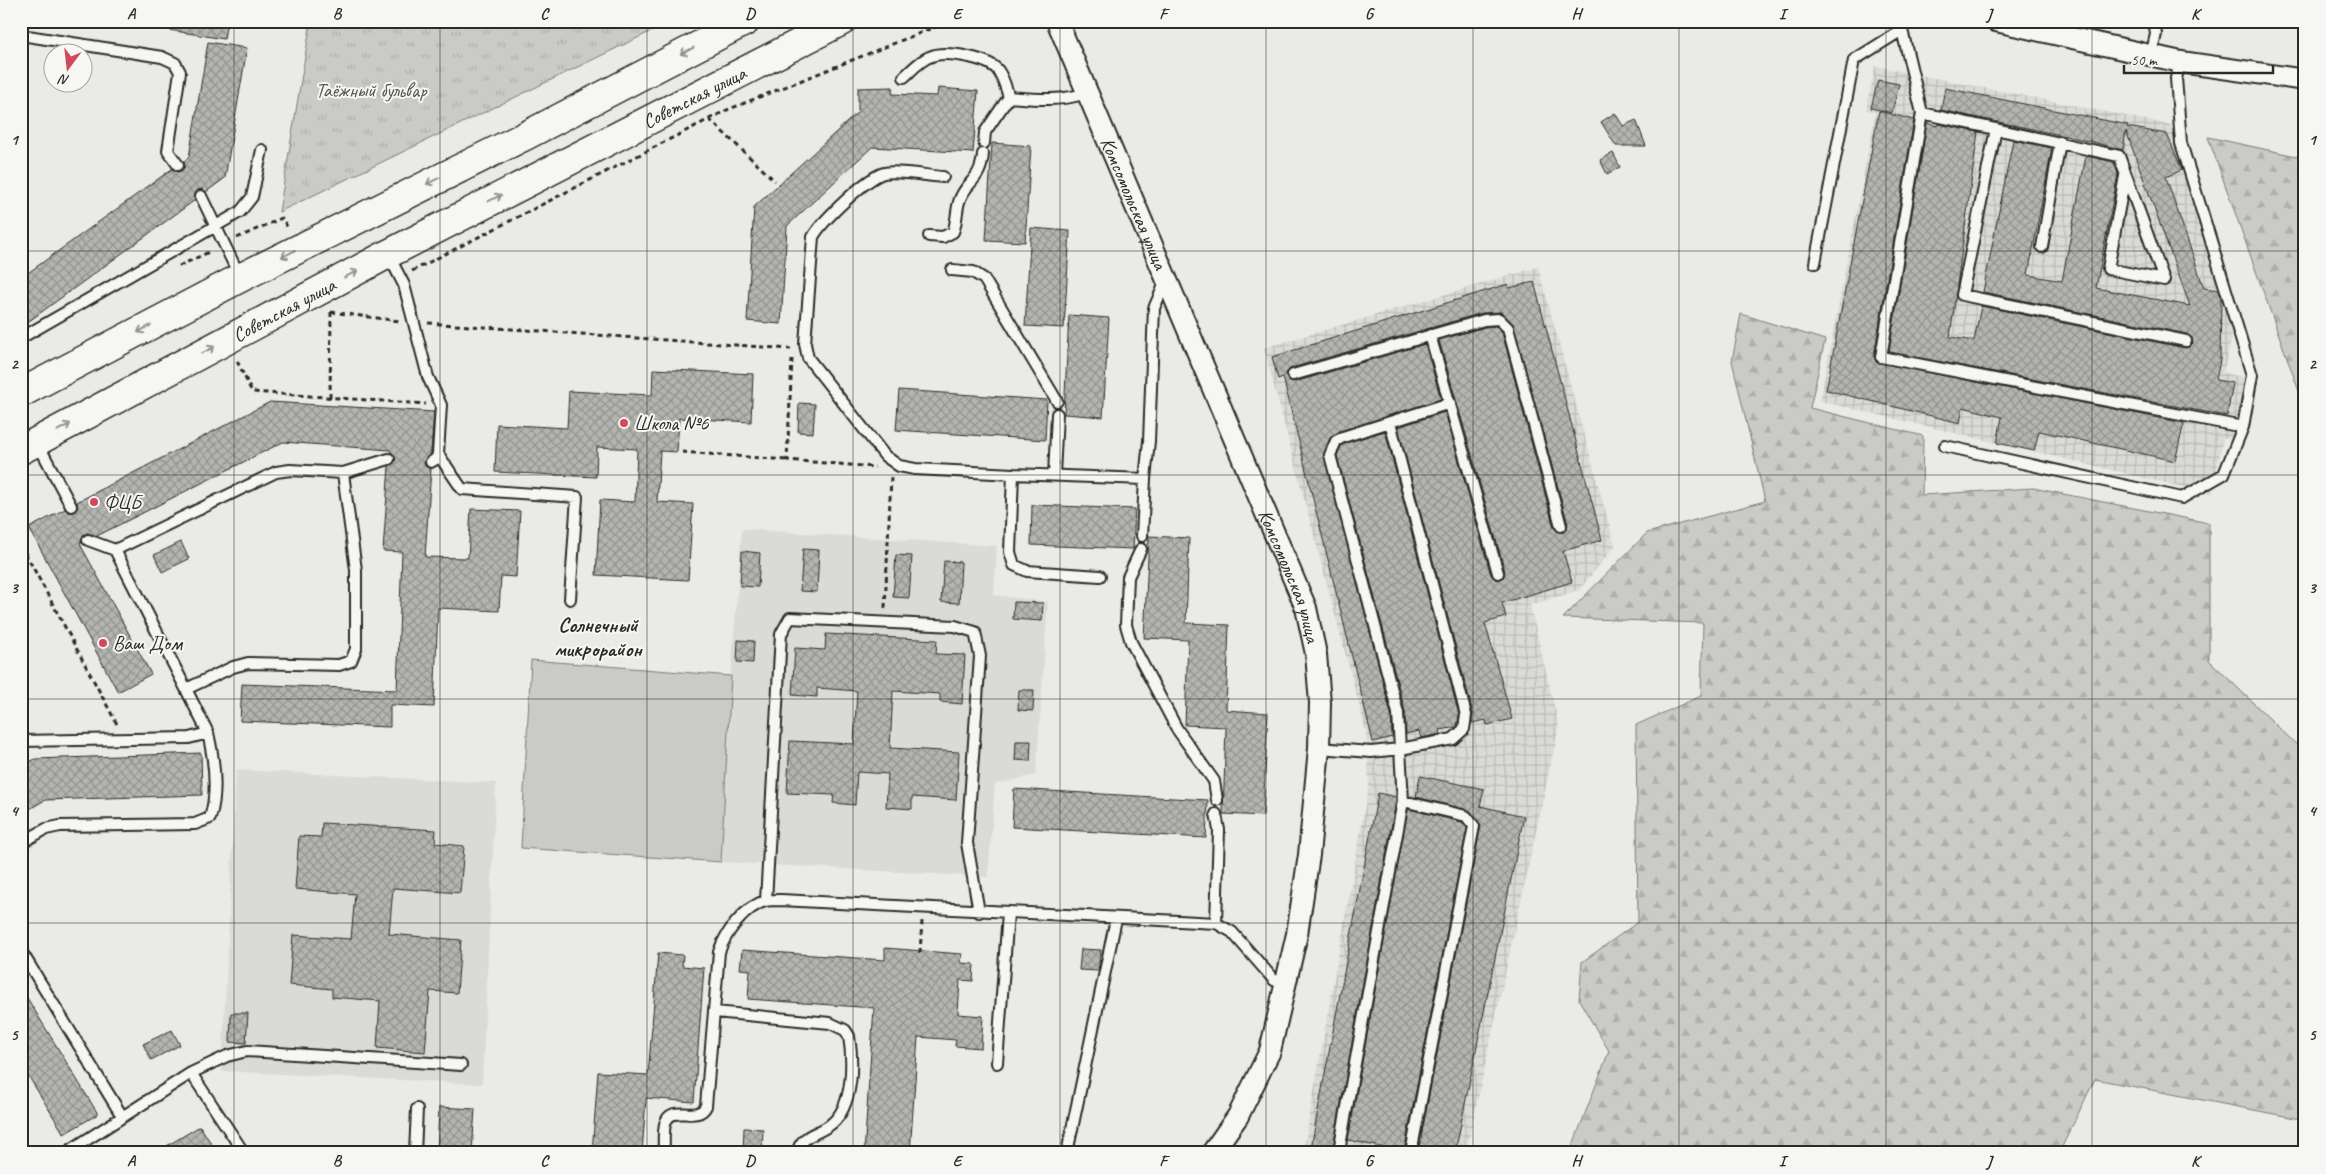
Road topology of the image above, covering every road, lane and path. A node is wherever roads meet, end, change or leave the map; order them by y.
1 (842, 21) edge
2 (950, 21) edge
3 (1057, 21) edge
4 (1996, 21) edge
5 (2154, 21) edge
6 (729, 25) edge
7 (1903, 26) edge
8 (21, 35) edge
9 (2151, 56) junction
10 (2181, 62) junction
11 (904, 78) dead end
12 (2305, 80) edge
13 (1086, 93) junction
14 (1009, 97) junction
15 (1922, 113) junction
16 (709, 119) junction
17 (1996, 128) junction
18 (527, 134) junction
19 (2060, 142) junction
20 (262, 150) dead end
21 (178, 165) dead end
22 (546, 172) junction
23 (2125, 176) junction
24 (943, 177) dead end
25 (775, 181) dead end
26 (200, 196) dead end
27 (216, 226) junction
28 (929, 236) dead end
29 (2042, 247) dead end
30 (1815, 263) dead end
31 (394, 265) junction
32 (952, 270) dead end
33 (240, 278) junction
34 (1166, 280) junction
35 (340, 308) dead end
36 (331, 312) junction
37 (415, 322) junction
38 (1430, 335) junction
39 (21, 338) edge
40 (2186, 341) dead end
41 (237, 360) dead end
42 (1293, 375) dead end
43 (21, 393) edge
44 (330, 398) junction
45 (1057, 401) dead end
46 (1450, 403) junction
47 (441, 405) junction
48 (1057, 414) dead end
49 (1390, 422) junction
50 (2243, 427) junction
51 (29, 446) edge
52 (1945, 446) dead end
53 (682, 452) dead end
54 (389, 459) dead end
55 (787, 460) junction
56 (892, 468) junction
57 (915, 469) junction
58 (343, 473) junction
59 (1013, 474) junction
60 (1054, 476) junction
61 (1145, 479) junction
62 (71, 506) dead end
63 (1561, 526) dead end
64 (1142, 536) dead end
65 (88, 540) dead end
66 (21, 546) edge
67 (1141, 549) dead end
68 (115, 550) junction
69 (1498, 573) dead end
70 (1100, 576) dead end
71 (570, 599) dead end
72 (884, 623) junction
73 (186, 689) junction
74 (208, 733) junction
75 (124, 739) junction
76 (21, 741) edge
77 (1319, 748) junction
78 (1400, 749) junction
79 (1216, 800) dead end
80 (1403, 801) junction
81 (1216, 814) dead end
82 (21, 843) edge
83 (766, 901) junction
84 (979, 912) junction
85 (1008, 913) junction
86 (922, 918) dead end
87 (1116, 919) junction
88 (1216, 923) junction
89 (21, 951) edge
90 (920, 953) dead end
91 (1287, 985) junction
92 (715, 1012) junction
93 (997, 1063) dead end
94 (461, 1065) dead end
95 (191, 1073) junction
96 (417, 1109) dead end
97 (122, 1116) junction
98 (66, 1153) edge
99 (244, 1153) edge
100 (415, 1153) edge
101 (664, 1153) edge
102 (797, 1153) edge
103 (1067, 1153) edge
104 (1212, 1153) edge
105 (1351, 1153) edge
106 (1411, 1153) edge

1 - 22 street, Советская улица
2 - 16 path
3 - 13 street, Комсомольская улица
4 - 9 street
5 - 9 lane
6 -> 18 street
7 - 15 lane
7 - 30 lane
8 - 21 lane
9 - 10 street
10 - 12 street
10 - 50 lane
11 - 14 lane
13 - 14 lane
13 - 34 street, Комсомольская улица
14 - 28 lane
15 - 17 lane
15 - 50 lane
16 - 25 path
16 - 31 path
17 - 19 lane
17 - 40 lane
18 - 22 street
18 -> 33 street
19 - 23 lane
19 - 29 lane
20 - 27 lane
31 -> 22 street, Советская улица
23 - 23 lane
24 - 57 lane
26 - 27 lane
27 - 33 lane
27 - 39 lane
31 - 37 lane
51 -> 31 street, Советская улица
32 - 45 lane
33 -> 43 street
34 - 61 lane
34 - 77 street, Комсомольская улица
35 - 36 path
36 - 37 path
36 - 44 path
37 - 47 lane
37 - 55 path
38 - 42 lane
38 - 46 lane
38 - 63 lane
41 - 44 path
44 - 47 path
46 - 49 lane
46 - 69 lane
47 - 71 lane
48 - 60 lane
49 - 78 lane
49 - 78 lane
50 - 52 lane
51 - 62 lane
53 - 55 path
54 - 58 lane
55 - 56 path
56 - 57 path
56 - 72 path
57 - 59 lane
58 - 68 lane
58 - 73 lane
59 - 60 lane
59 - 70 lane
60 - 61 lane
61 - 64 lane
65 - 68 lane
66 - 75 path
67 - 79 lane
68 - 73 lane
72 - 83 lane
72 - 84 lane
73 - 74 lane
74 - 75 lane
74 - 82 lane
75 - 76 lane
77 - 78 lane
77 - 91 street, Комсомольская улица
78 - 80 lane
80 - 105 lane
80 - 106 lane
81 - 88 lane
83 - 84 lane
83 - 92 lane
84 - 85 lane
85 - 87 lane
85 - 93 lane
86 - 90 path
87 - 88 lane
87 - 103 lane
88 - 91 lane
89 - 97 lane
91 - 104 street, Комсомольская улица
92 - 101 lane
92 - 102 lane
94 - 95 lane
95 - 97 lane
95 - 99 lane
96 - 100 lane
97 - 98 lane

